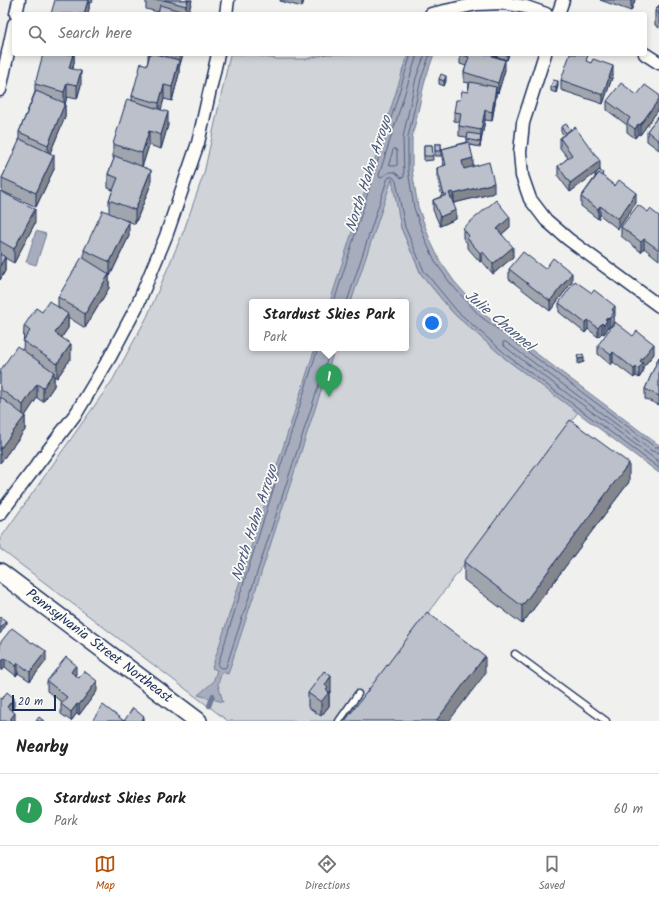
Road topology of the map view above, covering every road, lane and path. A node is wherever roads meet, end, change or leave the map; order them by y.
1 (19, 0) edge
2 (228, 0) edge
3 (563, 0) edge
4 (16, 12) edge
5 (226, 12) edge
6 (441, 12) edge
7 (540, 12) edge
8 (559, 12) edge
9 (12, 33) edge
10 (647, 55) edge
11 (218, 56) edge
12 (544, 56) edge
13 (659, 63) edge
14 (0, 90) edge
15 (659, 306) edge
16 (0, 514) edge
17 (0, 572) edge
18 (514, 654) dead end
19 (358, 694) dead end
20 (198, 721) edge
21 (338, 721) edge
22 (606, 721) edge

1 - 4 street
2 - 5 street
3 - 8 street
6 - 7 street
9 - 14 street
10 - 13 street
11 - 16 street
12 - 15 street
17 - 20 street, Pennsylvania Street Northeast
18 - 22 lane
19 - 21 lane

